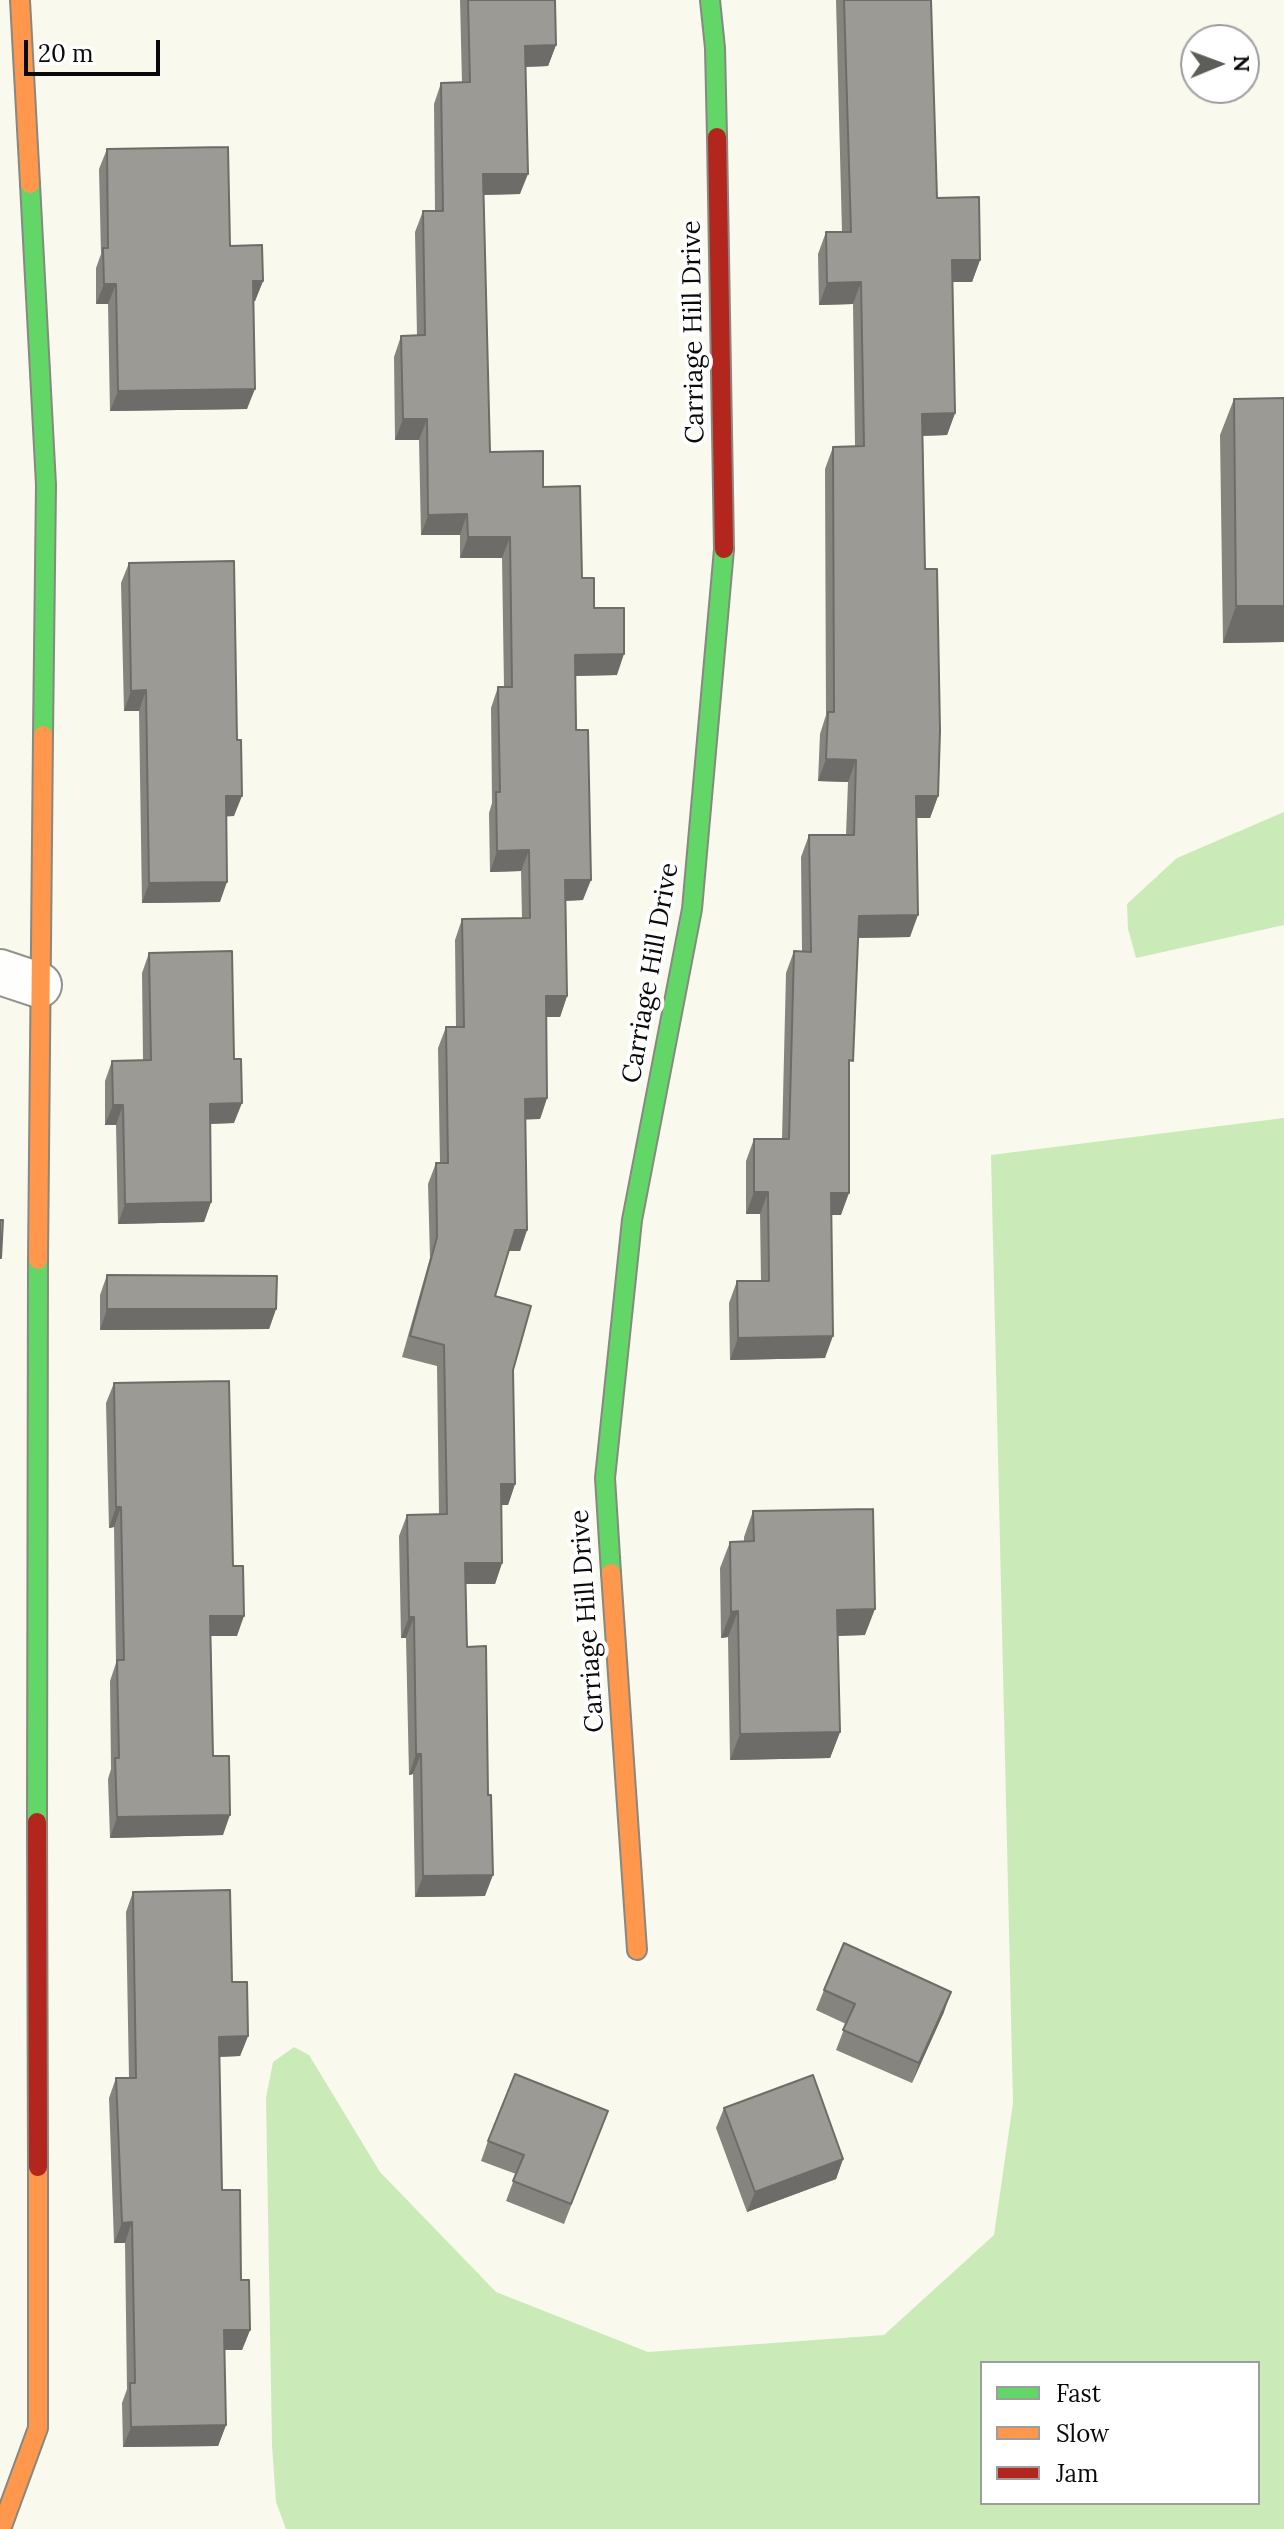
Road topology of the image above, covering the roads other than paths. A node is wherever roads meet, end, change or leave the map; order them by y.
1 (20, 0) edge
2 (710, 0) edge
3 (20, 978) edge
4 (637, 1950) dead end
5 (1, 2529) edge

1 - 3 street
2 - 4 street, Carriage Hill Drive
3 - 5 street

